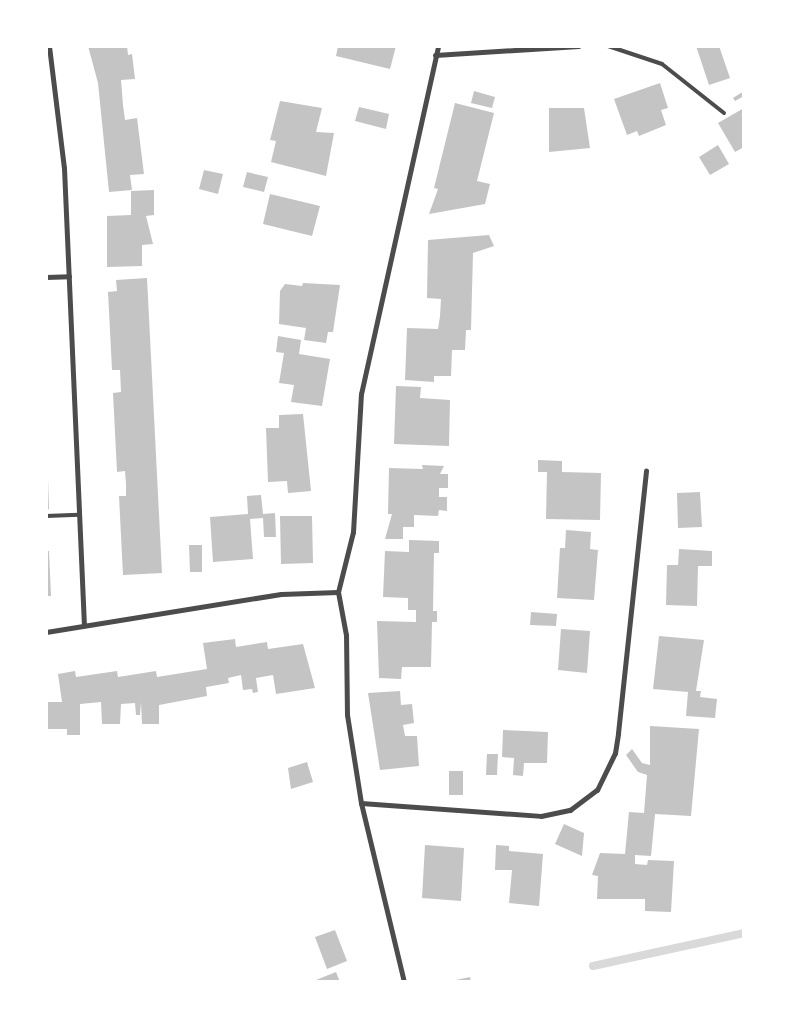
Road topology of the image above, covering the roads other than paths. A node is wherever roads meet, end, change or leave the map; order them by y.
1 (50, 46) edge
2 (438, 46) edge
3 (578, 46) edge
4 (608, 46) edge
5 (435, 55) junction
6 (724, 113) dead end
7 (69, 276) junction
8 (46, 277) edge
9 (646, 470) dead end
10 (79, 515) junction
11 (46, 516) edge
12 (338, 592) junction
13 (84, 626) junction
14 (46, 632) edge
15 (361, 803) junction
16 (404, 982) edge

1 - 7 street
2 - 5 street
3 - 5 street
4 - 6 lane
5 - 12 street
7 - 8 street
7 - 10 street
9 - 15 street
10 - 11 lane
10 - 13 street
12 - 13 street
12 - 15 street
13 - 14 street
15 - 16 street

